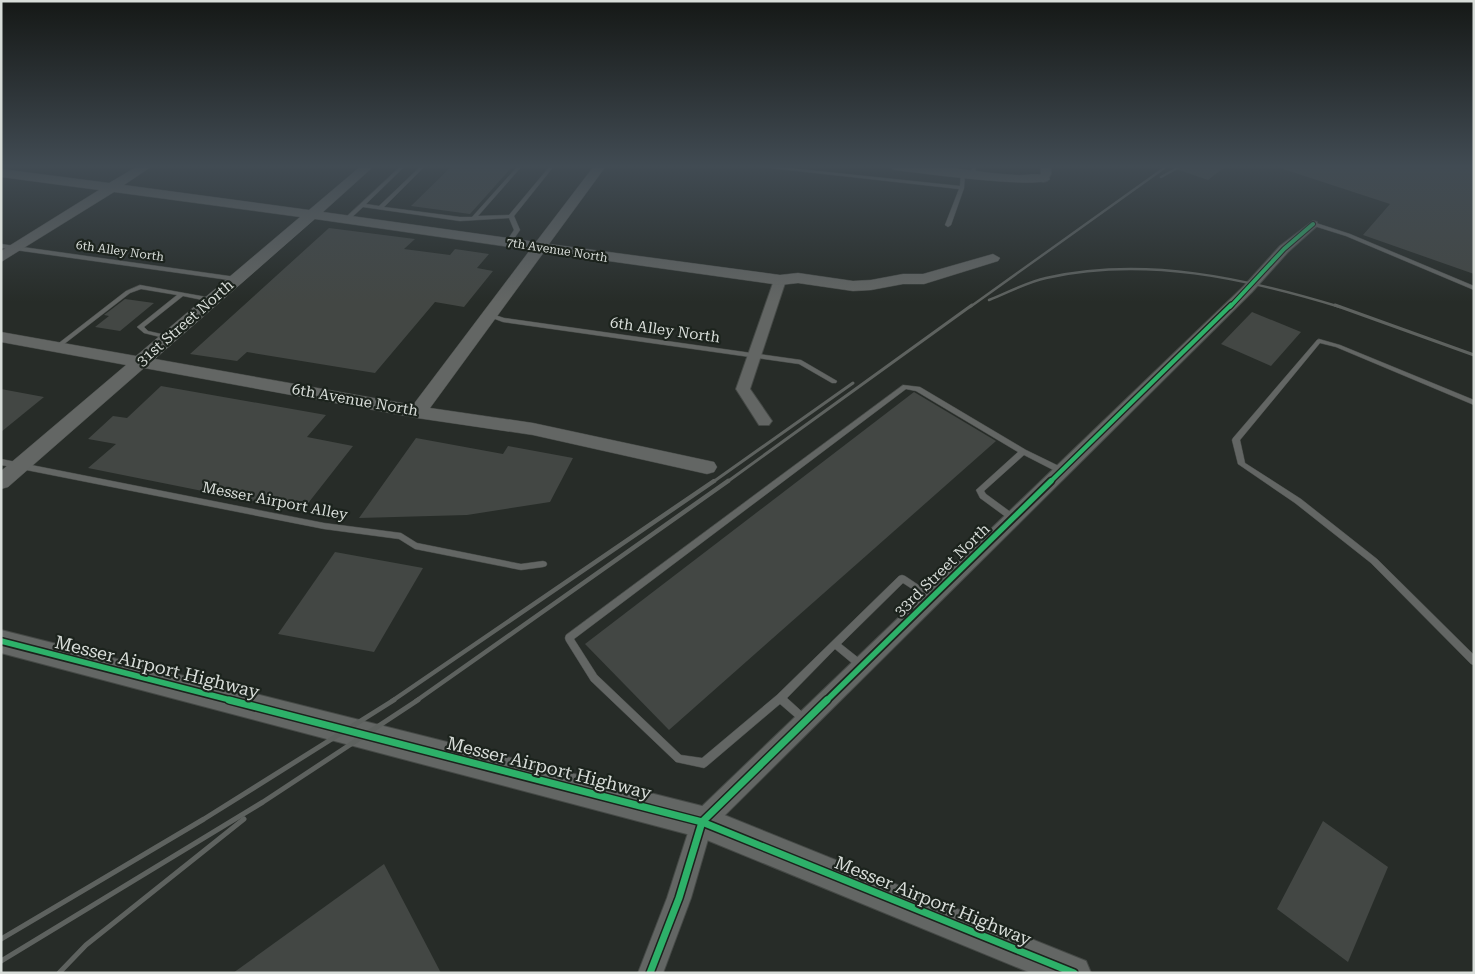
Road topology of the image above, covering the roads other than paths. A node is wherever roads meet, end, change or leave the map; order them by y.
1 (75, 211) edge
2 (283, 211) edge
3 (314, 211) edge
4 (355, 211) edge
5 (405, 211) edge
6 (480, 211) edge
7 (515, 211) edge
8 (566, 211) edge
9 (953, 211) edge
10 (310, 215) junction
11 (511, 216) junction
12 (474, 218) junction
13 (347, 219) junction
14 (1313, 224) joint
15 (948, 225) dead end
16 (509, 242) junction
17 (1, 246) edge
18 (539, 247) junction
19 (16, 249) junction
20 (1, 258) edge
21 (992, 258) dead end
22 (236, 279) junction
23 (780, 280) junction
24 (1474, 288) edge
25 (182, 294) junction
26 (212, 300) junction
27 (489, 316) junction
28 (169, 337) junction
29 (1, 338) edge
30 (57, 347) junction
31 (754, 355) junction
32 (140, 362) junction
33 (834, 381) dead end
34 (1474, 403) edge
35 (417, 412) junction
36 (764, 421) dead end
37 (1023, 452) junction
38 (1, 462) edge
39 (20, 465) junction
40 (707, 467) dead end
41 (1062, 471) junction
42 (1, 482) edge
43 (1013, 518) junction
44 (543, 564) dead end
45 (932, 598) junction
46 (1, 641) edge
47 (835, 644) junction
48 (1474, 661) edge
49 (862, 666) junction
50 (780, 698) junction
51 (806, 721) junction
52 (702, 822) junction
53 (1059, 970) edge
54 (650, 973) edge

1 - 19 street
2 - 10 street, 7th Avenue North
3 - 10 street, 31st Street North
4 - 13 lane
5 - 12 lane
6 - 12 lane
7 - 11 lane
8 - 18 street
9 - 15 lane
10 - 13 street, 7th Avenue North
10 - 22 street, 31st Street North
11 - 12 lane
11 - 16 lane
13 - 16 street, 7th Avenue North
14 - 24 lane
14 - 41 street, 33rd Street North
16 - 18 street, 7th Avenue North
17 - 19 lane, 6th Alley North
18 - 23 street, 7th Avenue North
18 - 27 street
19 - 20 street
19 - 22 lane, 6th Alley North
21 - 23 street, 7th Avenue North
22 - 26 street, 31st Street North
23 - 31 street
25 - 26 lane
25 - 28 lane
25 - 30 lane
26 - 28 street, 31st Street North
27 - 31 lane, 6th Alley North
27 - 35 street
28 - 32 street, 31st Street North
29 - 30 street, 6th Avenue North
30 - 32 street, 6th Avenue North
31 - 33 lane, 6th Alley North
31 - 36 street
32 - 35 street, 6th Avenue North
32 - 39 street, 31st Street North
34 - 48 lane
35 - 40 street, 6th Avenue North
37 - 41 lane
37 - 43 lane
37 - 50 lane
38 - 39 lane, Messer Airport Alley
39 - 42 street, 31st Street North
39 - 44 lane, Messer Airport Alley
41 - 43 street, 33rd Street North
43 - 45 street, 33rd Street North
45 - 47 lane
45 - 49 street, 33rd Street North
46 - 52 main road, Messer Airport Highway
47 - 49 lane
47 - 50 lane
49 - 51 street, 33rd Street North
50 - 51 lane
51 - 52 street, 33rd Street North
52 - 53 main road, Messer Airport Highway
52 - 54 street, 33rd Street North

